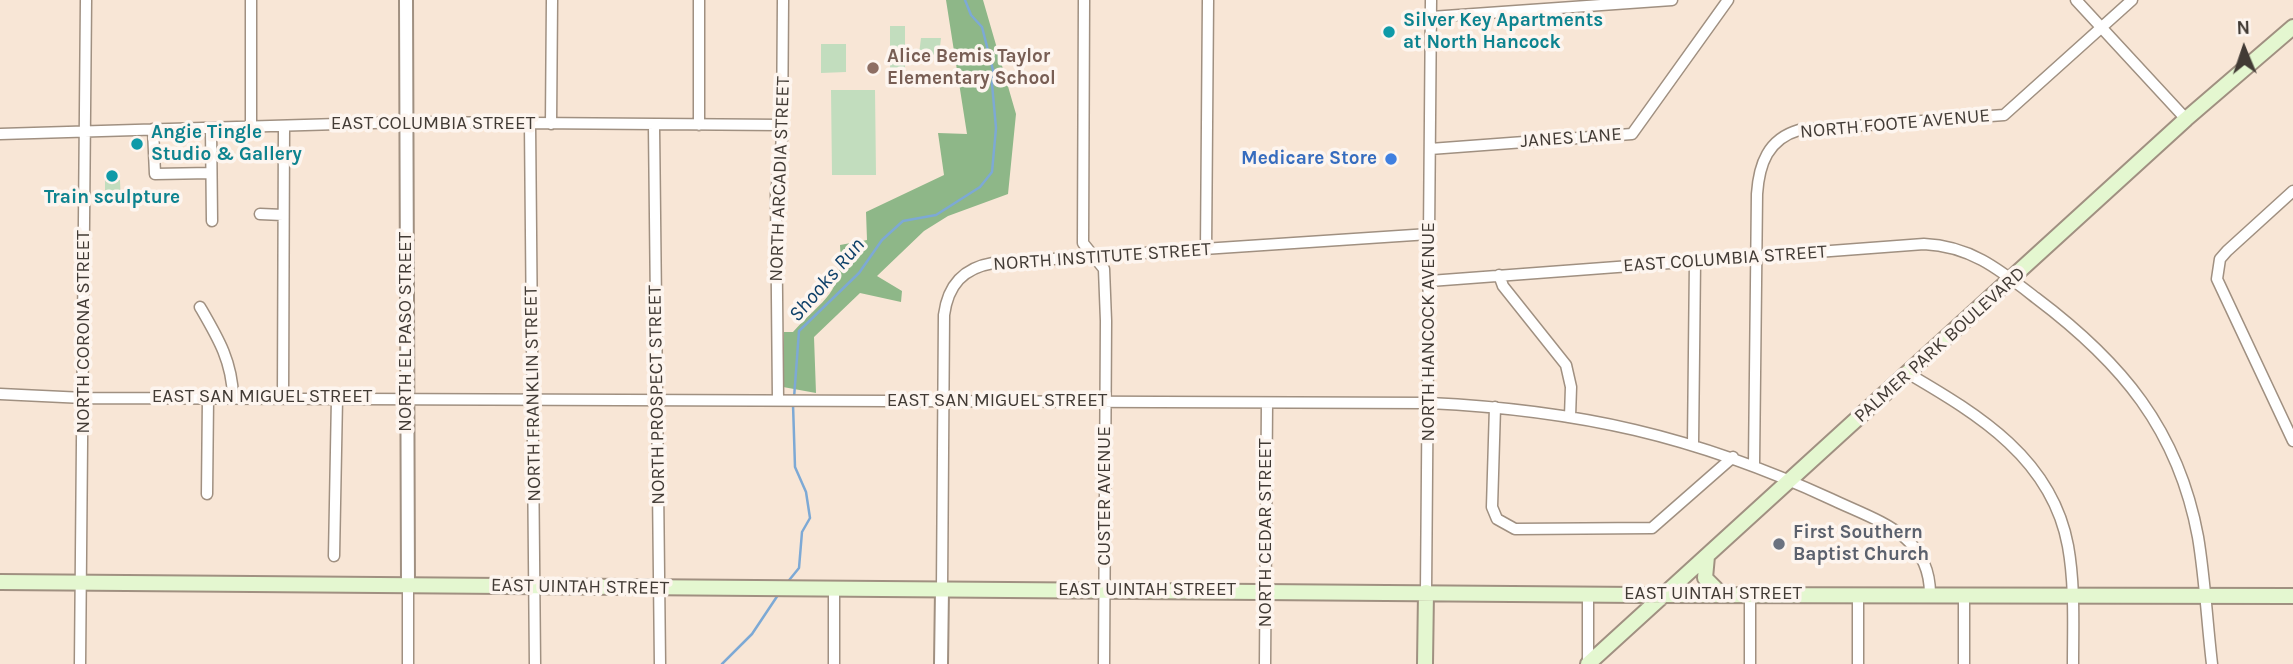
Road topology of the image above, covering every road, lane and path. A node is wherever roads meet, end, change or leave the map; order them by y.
1 (86, 0) edge
2 (251, 0) edge
3 (406, 0) edge
4 (552, 0) edge
5 (699, 0) edge
6 (783, 0) edge
7 (1084, 0) edge
8 (1208, 0) edge
9 (1432, 0) edge
10 (1672, 0) edge
11 (1728, 0) edge
12 (2076, 0) edge
13 (2132, 0) edge
14 (1431, 17) junction
15 (2103, 27) junction
16 (2293, 27) edge
17 (2186, 119) junction
18 (406, 122) junction
19 (530, 124) junction
20 (551, 124) junction
21 (699, 125) junction
22 (782, 125) junction
23 (284, 126) junction
24 (654, 126) junction
25 (251, 127) junction
26 (211, 128) junction
27 (153, 129) junction
28 (85, 132) junction
29 (0, 134) edge
30 (1430, 149) junction
31 (211, 173) junction
32 (2293, 191) edge
33 (260, 214) dead end
34 (284, 215) junction
35 (212, 221) dead end
36 (1429, 234) junction
37 (1206, 251) junction
38 (1091, 256) junction
39 (1756, 257) junction
40 (1695, 261) junction
41 (1499, 275) junction
42 (2012, 279) junction
43 (1430, 281) junction
44 (200, 307) dead end
45 (1909, 374) junction
46 (0, 394) edge
47 (233, 397) junction
48 (283, 397) junction
49 (405, 397) junction
50 (84, 398) junction
51 (208, 398) junction
52 (337, 398) junction
53 (533, 399) junction
54 (658, 399) junction
55 (783, 400) junction
56 (944, 400) junction
57 (1105, 401) junction
58 (1267, 403) junction
59 (1429, 403) junction
60 (1494, 407) junction
61 (1570, 416) junction
62 (2293, 441) edge
63 (1693, 444) junction
64 (1733, 457) junction
65 (1754, 465) junction
66 (1790, 480) junction
67 (207, 494) dead end
68 (334, 556) dead end
69 (1707, 556) junction
70 (0, 582) edge
71 (81, 583) junction
72 (408, 585) junction
73 (534, 586) junction
74 (827, 587) junction
75 (660, 588) junction
76 (942, 589) junction
77 (1105, 589) junction
78 (1265, 590) junction
79 (1426, 592) junction
80 (1720, 593) junction
81 (1750, 593) junction
82 (1588, 594) junction
83 (1665, 594) junction
84 (1858, 594) junction
85 (1930, 594) junction
86 (1964, 595) junction
87 (2073, 596) junction
88 (2293, 596) edge
89 (2204, 597) junction
90 (80, 664) edge
91 (408, 664) edge
92 (535, 664) edge
93 (660, 664) edge
94 (834, 664) edge
95 (941, 664) edge
96 (1104, 664) edge
97 (1265, 664) edge
98 (1426, 664) edge
99 (1588, 664) edge
100 (1750, 664) edge
101 (1858, 664) edge
102 (1964, 664) edge
103 (2073, 664) edge
104 (2212, 664) edge

1 - 28 street, NORTH CORONA STREET
2 - 25 street
3 - 18 street, NORTH EL PASO STREET
4 - 20 street
5 - 21 street
6 - 22 street, NORTH ARCADIA STREET
7 - 38 street, CUSTER AVENUE
8 - 37 street
9 - 14 street, NORTH HANCOCK AVENUE
10 - 14 street
11 - 30 street, JANES LANE
12 - 15 street
13 - 15 street, NORTH FOOTE AVENUE
14 - 30 street, NORTH HANCOCK AVENUE
15 - 17 street
15 - 39 street, NORTH FOOTE AVENUE
16 - 17 main road, PALMER PARK BOULEVARD
17 - 42 main road, PALMER PARK BOULEVARD
18 - 19 street, EAST COLUMBIA STREET
18 - 23 street, EAST COLUMBIA STREET
18 - 49 street, NORTH EL PASO STREET
19 - 20 street, EAST COLUMBIA STREET
19 - 53 street, NORTH FRANKLIN STREET
20 - 24 street, EAST COLUMBIA STREET
21 - 22 street, EAST COLUMBIA STREET
21 - 24 street, EAST COLUMBIA STREET
22 - 55 street, NORTH ARCADIA STREET
23 - 25 street, EAST COLUMBIA STREET
23 - 34 street
24 - 54 street, NORTH PROSPECT STREET
25 - 26 street, EAST COLUMBIA STREET
26 - 27 street, EAST COLUMBIA STREET
26 - 31 street
27 - 28 street, EAST COLUMBIA STREET
27 - 31 street
28 - 29 street, EAST COLUMBIA STREET
28 - 50 street, NORTH CORONA STREET
30 - 36 street, NORTH HANCOCK AVENUE
31 - 35 street
32 - 62 street
33 - 34 street
34 - 48 street
36 - 37 street, NORTH INSTITUTE STREET
36 - 43 street, NORTH HANCOCK AVENUE
37 - 38 street, NORTH INSTITUTE STREET
38 - 56 street, NORTH INSTITUTE STREET
38 - 57 street, CUSTER AVENUE
39 - 40 street, EAST COLUMBIA STREET
39 - 42 street, EAST COLUMBIA STREET
39 - 65 street, NORTH FOOTE AVENUE
40 - 41 street, EAST COLUMBIA STREET
40 - 63 street
41 - 43 street, EAST COLUMBIA STREET
41 - 61 street
42 - 45 main road, PALMER PARK BOULEVARD
42 - 89 street, EAST COLUMBIA STREET
43 - 59 street, NORTH HANCOCK AVENUE
44 - 47 street
45 - 66 main road, PALMER PARK BOULEVARD
45 - 87 street
46 - 50 street, EAST SAN MIGUEL STREET
47 - 48 street, EAST SAN MIGUEL STREET
47 - 51 street, EAST SAN MIGUEL STREET
48 - 52 street, EAST SAN MIGUEL STREET
49 - 52 street, EAST SAN MIGUEL STREET
49 - 53 street, EAST SAN MIGUEL STREET
49 - 72 street, NORTH EL PASO STREET
50 - 51 street, EAST SAN MIGUEL STREET
50 - 71 street, NORTH CORONA STREET
51 - 67 street
52 - 68 street
53 - 54 street, EAST SAN MIGUEL STREET
53 - 73 street, NORTH FRANKLIN STREET
54 - 55 street, EAST SAN MIGUEL STREET
54 - 75 street, NORTH PROSPECT STREET
55 - 56 street, EAST SAN MIGUEL STREET
56 - 57 street, EAST SAN MIGUEL STREET
56 - 76 street, NORTH INSTITUTE STREET
57 - 58 street, EAST SAN MIGUEL STREET
57 - 77 street, CUSTER AVENUE
58 - 59 street, EAST SAN MIGUEL STREET
58 - 78 street, NORTH CEDAR STREET
59 - 60 street, EAST SAN MIGUEL STREET
59 - 79 street, NORTH HANCOCK AVENUE
60 - 61 street, EAST SAN MIGUEL STREET
60 - 64 street
61 - 63 street, EAST SAN MIGUEL STREET
63 - 64 street, EAST SAN MIGUEL STREET
64 - 65 street, EAST SAN MIGUEL STREET
65 - 66 street, EAST SAN MIGUEL STREET
66 - 69 main road, PALMER PARK BOULEVARD
66 - 85 street, EAST SAN MIGUEL STREET
69 - 80 main road
69 - 83 main road, PALMER PARK BOULEVARD
70 - 71 main road, EAST UINTAH STREET
71 - 72 main road, EAST UINTAH STREET
71 - 90 street, NORTH CORONA STREET
72 - 73 main road, EAST UINTAH STREET
72 - 91 street, NORTH EL PASO STREET
73 - 75 main road, EAST UINTAH STREET
73 - 92 street, NORTH FRANKLIN STREET
74 - 75 main road, EAST UINTAH STREET
74 - 76 main road, EAST UINTAH STREET
74 - 94 street
75 - 93 street, NORTH PROSPECT STREET
76 - 77 main road, EAST UINTAH STREET
76 - 95 street, NORTH INSTITUTE STREET
77 - 78 main road, EAST UINTAH STREET
77 - 96 street, CUSTER AVENUE
78 - 79 main road, EAST UINTAH STREET
78 - 97 street, NORTH CEDAR STREET
79 - 82 main road, EAST UINTAH STREET
79 - 98 main road, NORTH HANCOCK AVENUE
80 - 81 main road, EAST UINTAH STREET
80 - 83 main road, EAST UINTAH STREET
81 - 84 main road, EAST UINTAH STREET
81 - 100 street
82 - 83 main road, EAST UINTAH STREET
82 - 99 street
83 - 99 main road, PALMER PARK BOULEVARD
84 - 85 main road, EAST UINTAH STREET
84 - 101 street
85 - 86 main road, EAST UINTAH STREET
86 - 87 main road, EAST UINTAH STREET
86 - 102 street
87 - 89 main road, EAST UINTAH STREET
87 - 103 street
88 - 89 main road, EAST UINTAH STREET
89 - 104 street, EAST COLUMBIA STREET

